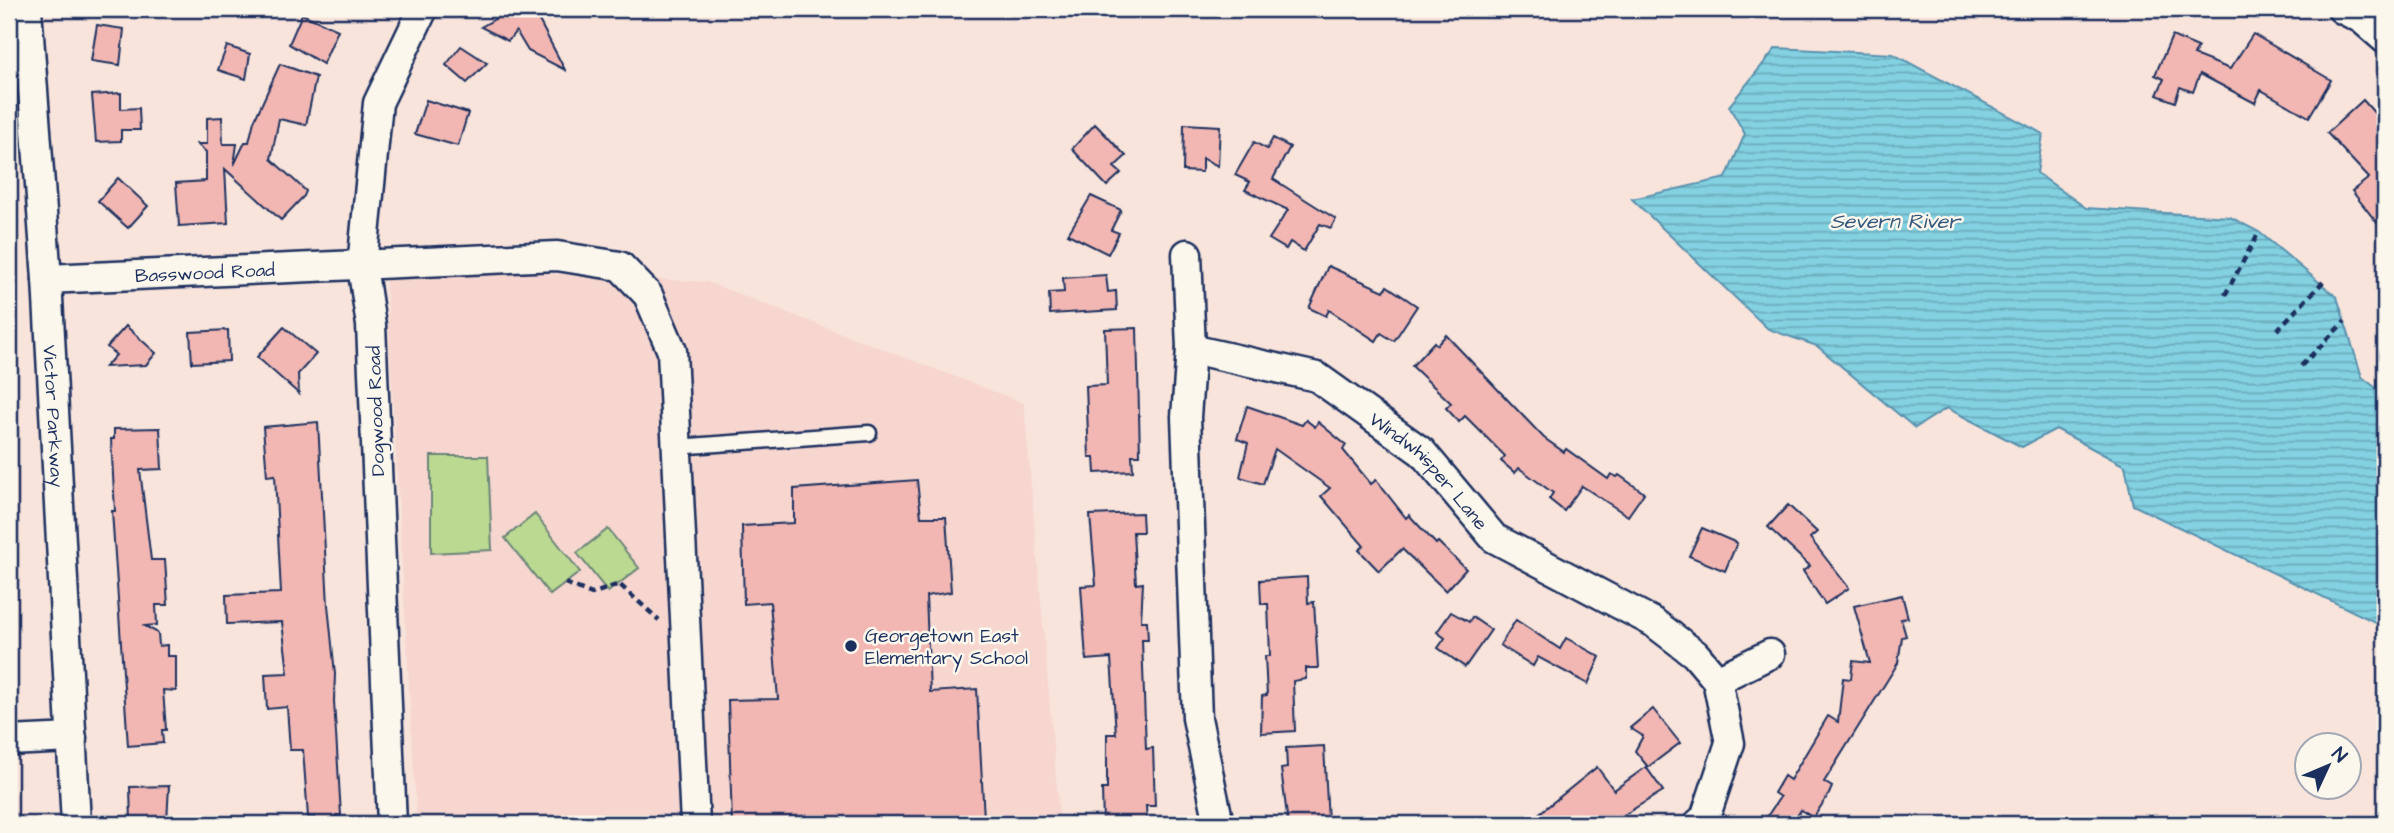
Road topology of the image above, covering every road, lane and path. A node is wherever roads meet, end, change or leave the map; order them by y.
1 (27, 9) edge
2 (423, 9) edge
3 (2342, 9) edge
4 (2385, 39) edge
5 (2259, 232) dead end
6 (1187, 254) dead end
7 (362, 266) junction
8 (47, 279) junction
9 (2323, 282) dead end
10 (2225, 295) dead end
11 (2345, 321) dead end
12 (2277, 330) dead end
13 (1191, 349) junction
14 (2301, 366) dead end
15 (869, 433) dead end
16 (677, 447) junction
17 (565, 583) dead end
18 (669, 629) dead end
19 (1770, 654) dead end
20 (1717, 680) junction
21 (72, 738) junction
22 (9, 741) edge
23 (76, 824) edge
24 (392, 824) edge
25 (695, 824) edge
26 (1219, 824) edge
27 (1698, 824) edge

1 - 8 street, Victor Parkway
2 - 7 street, Dogwood Road
3 - 4 street
5 - 10 path
6 - 13 street
7 - 8 street, Basswood Road
7 - 16 street, Basswood Road
7 - 24 street, Dogwood Road
8 - 21 street, Victor Parkway
9 - 12 path
11 - 14 path
13 - 20 street, Windwhisper Lane
13 - 26 street
15 - 16 lane
16 - 25 street, Basswood Road
17 - 18 path
19 - 20 street
20 - 27 street, Windwhisper Lane
21 - 22 street
21 - 23 street, Victor Parkway

